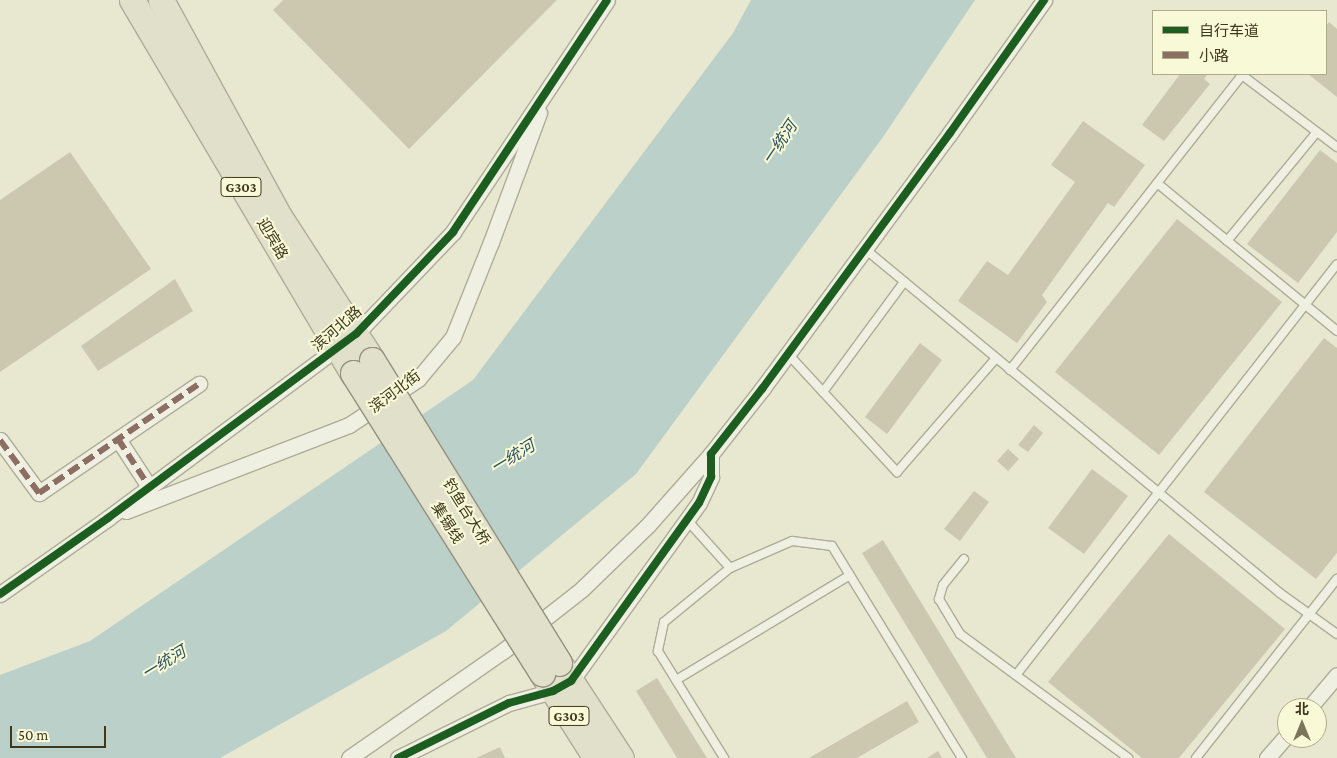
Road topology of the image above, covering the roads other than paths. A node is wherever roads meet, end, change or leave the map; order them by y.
1 (132, 0) edge
2 (161, 0) edge
3 (607, 0) edge
4 (1044, 0) edge
5 (548, 90) junction
6 (1317, 132) junction
7 (1337, 148) edge
8 (1157, 183) junction
9 (1227, 241) junction
10 (864, 249) junction
11 (1337, 264) edge
12 (904, 282) junction
13 (1305, 305) junction
14 (1337, 331) edge
15 (356, 334) junction
16 (338, 350) junction
17 (788, 354) junction
18 (996, 358) junction
19 (363, 366) junction
20 (1010, 370) junction
21 (198, 384) dead end
22 (823, 392) junction
23 (118, 439) junction
24 (0, 440) edge
25 (711, 454) junction
26 (150, 488) junction
27 (1158, 492) junction
28 (108, 518) junction
29 (687, 520) junction
30 (964, 558) dead end
31 (730, 568) junction
32 (850, 575) junction
33 (1337, 579) edge
34 (0, 594) edge
35 (1309, 614) junction
36 (1337, 634) edge
37 (1016, 675) junction
38 (557, 677) junction
39 (1337, 677) edge
40 (676, 680) junction
41 (1319, 698) edge
42 (1277, 746) edge
43 (349, 758) edge
44 (398, 758) edge
45 (596, 758) edge
46 (621, 758) edge
47 (724, 758) edge
48 (962, 758) edge
49 (1128, 758) edge
50 (1196, 758) edge
51 (1267, 758) edge

1 - 16 highway, 迎宾路 / G303
2 - 15 highway, 迎宾路 / G303
3 - 5 street, 滨河北路
4 - 10 street
5 - 15 street, 滨河北路
5 - 28 street, 滨河北街
6 - 7 lane
6 - 8 lane
6 - 9 lane
8 - 9 lane
8 - 20 lane
9 - 13 lane
10 - 12 lane
10 - 17 street
11 - 13 lane
12 - 18 lane
12 - 22 lane
13 - 14 lane
13 - 27 lane
15 - 16 street, 滨河北路
15 - 19 highway, 迎宾路 / G303
16 - 19 highway, 迎宾路 / G303
16 - 26 street, 滨河北路
17 - 22 lane
17 - 25 street
18 - 20 lane
18 - 22 lane
19 - 38 highway, 钓鱼台大桥 / G303, bridge
20 - 27 lane
21 - 23 street
23 - 24 street
23 - 26 street
25 - 29 street
25 - 43 street
26 - 28 street, 滨河北路
27 - 35 lane
27 - 37 lane
28 - 34 street, 滨河北路
29 - 31 lane
29 - 38 street
30 - 37 lane
31 - 32 lane
31 - 40 lane
32 - 40 lane
32 - 48 lane
33 - 35 lane
35 - 36 lane
35 - 50 lane
37 - 49 lane
38 - 44 street
38 - 45 highway, G303
38 - 46 highway, G303
39 - 41 street
40 - 47 lane
42 - 51 street

